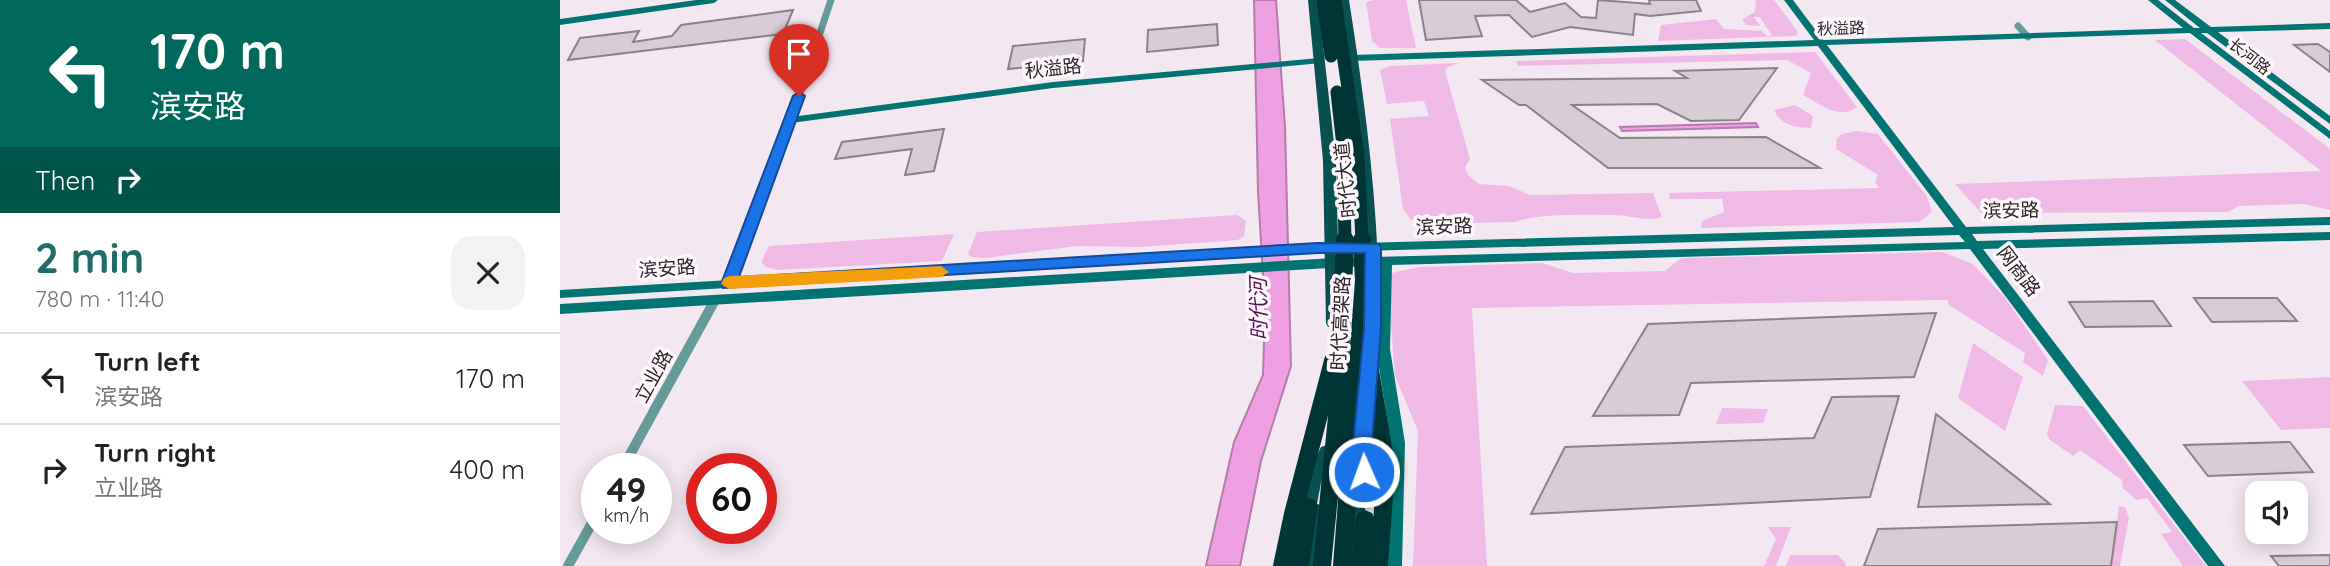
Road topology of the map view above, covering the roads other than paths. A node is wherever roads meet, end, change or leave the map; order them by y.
1 (714, 0) edge
2 (831, 0) edge
3 (1313, 0) edge
4 (1323, 0) edge
5 (1335, 0) edge
6 (1344, 0) edge
7 (1788, 0) edge
8 (2152, 0) edge
9 (2169, 0) edge
10 (560, 22) edge
11 (2018, 26) dead end
12 (2330, 26) edge
13 (2212, 31) junction
14 (2196, 32) junction
15 (2028, 37) junction
16 (1821, 44) junction
17 (1353, 58) junction
18 (1319, 61) junction
19 (791, 120) junction
20 (2330, 121) edge
21 (2330, 136) edge
22 (2330, 221) edge
23 (1964, 230) junction
24 (2330, 236) edge
25 (1977, 247) junction
26 (1334, 255) junction
27 (1378, 257) junction
28 (729, 284) junction
29 (560, 294) edge
30 (715, 300) junction
31 (560, 309) edge
32 (1342, 314) junction
33 (1362, 316) junction
34 (1385, 361) junction
35 (1365, 419) junction
36 (1327, 452) junction
37 (631, 453) edge
38 (1362, 456) junction
39 (1308, 506) joint
40 (1365, 519) joint
41 (581, 543) edge
42 (568, 566) edge
43 (1282, 566) edge
44 (1299, 566) edge
45 (1311, 566) edge
46 (1322, 566) edge
47 (1342, 566) edge
48 (1351, 566) edge
49 (1361, 566) edge
50 (1379, 566) edge
51 (1394, 566) edge
52 (2217, 566) edge

1 - 10 main road
2 - 19 street
3 - 18 main road, 时代大道
4 - 32 highway, 时代高架路, bridge
5 - 33 highway, 时代高架路, bridge
6 - 17 main road, 时代大道
7 - 16 main road, 网商路
8 - 14 main road, 长河路
9 - 13 main road, 长河路
11 - 15 street
12 - 13 street, 秋溢路
13 - 14 street, 秋溢路
13 - 20 main road, 长河路
14 - 15 street, 秋溢路
14 - 21 main road, 长河路
15 - 16 street, 秋溢路
16 - 17 street, 秋溢路
16 - 23 main road, 网商路
17 - 27 main road, 时代大道
18 - 19 main road, 秋溢路
18 - 26 main road, 时代大道
19 - 28 street
22 - 23 main road, 滨安路
23 - 25 main road, 网商路
23 - 27 main road, 滨安路
24 - 25 main road, 滨安路
25 - 27 main road, 滨安路
25 - 52 main road, 网商路
26 - 27 main road, 滨安路
26 - 28 main road, 滨安路
26 - 30 main road, 滨安路
26 - 36 main road, 时代大道
27 - 34 main road
27 - 35 main road, 时代大道
28 - 29 main road, 滨安路
30 - 31 main road, 滨安路
30 - 37 street, 立业路
32 - 43 highway, bridge
32 - 46 highway, 时代高架路, bridge
33 - 47 highway, 时代高架路, bridge
33 - 50 highway, bridge
34 - 35 main road
34 - 51 main road
35 - 38 main road, 时代大道
36 - 39 main road
36 - 45 main road, 时代大道
38 - 40 main road
38 - 48 main road, 时代大道
39 - 44 highway
40 - 49 highway
41 - 42 street

